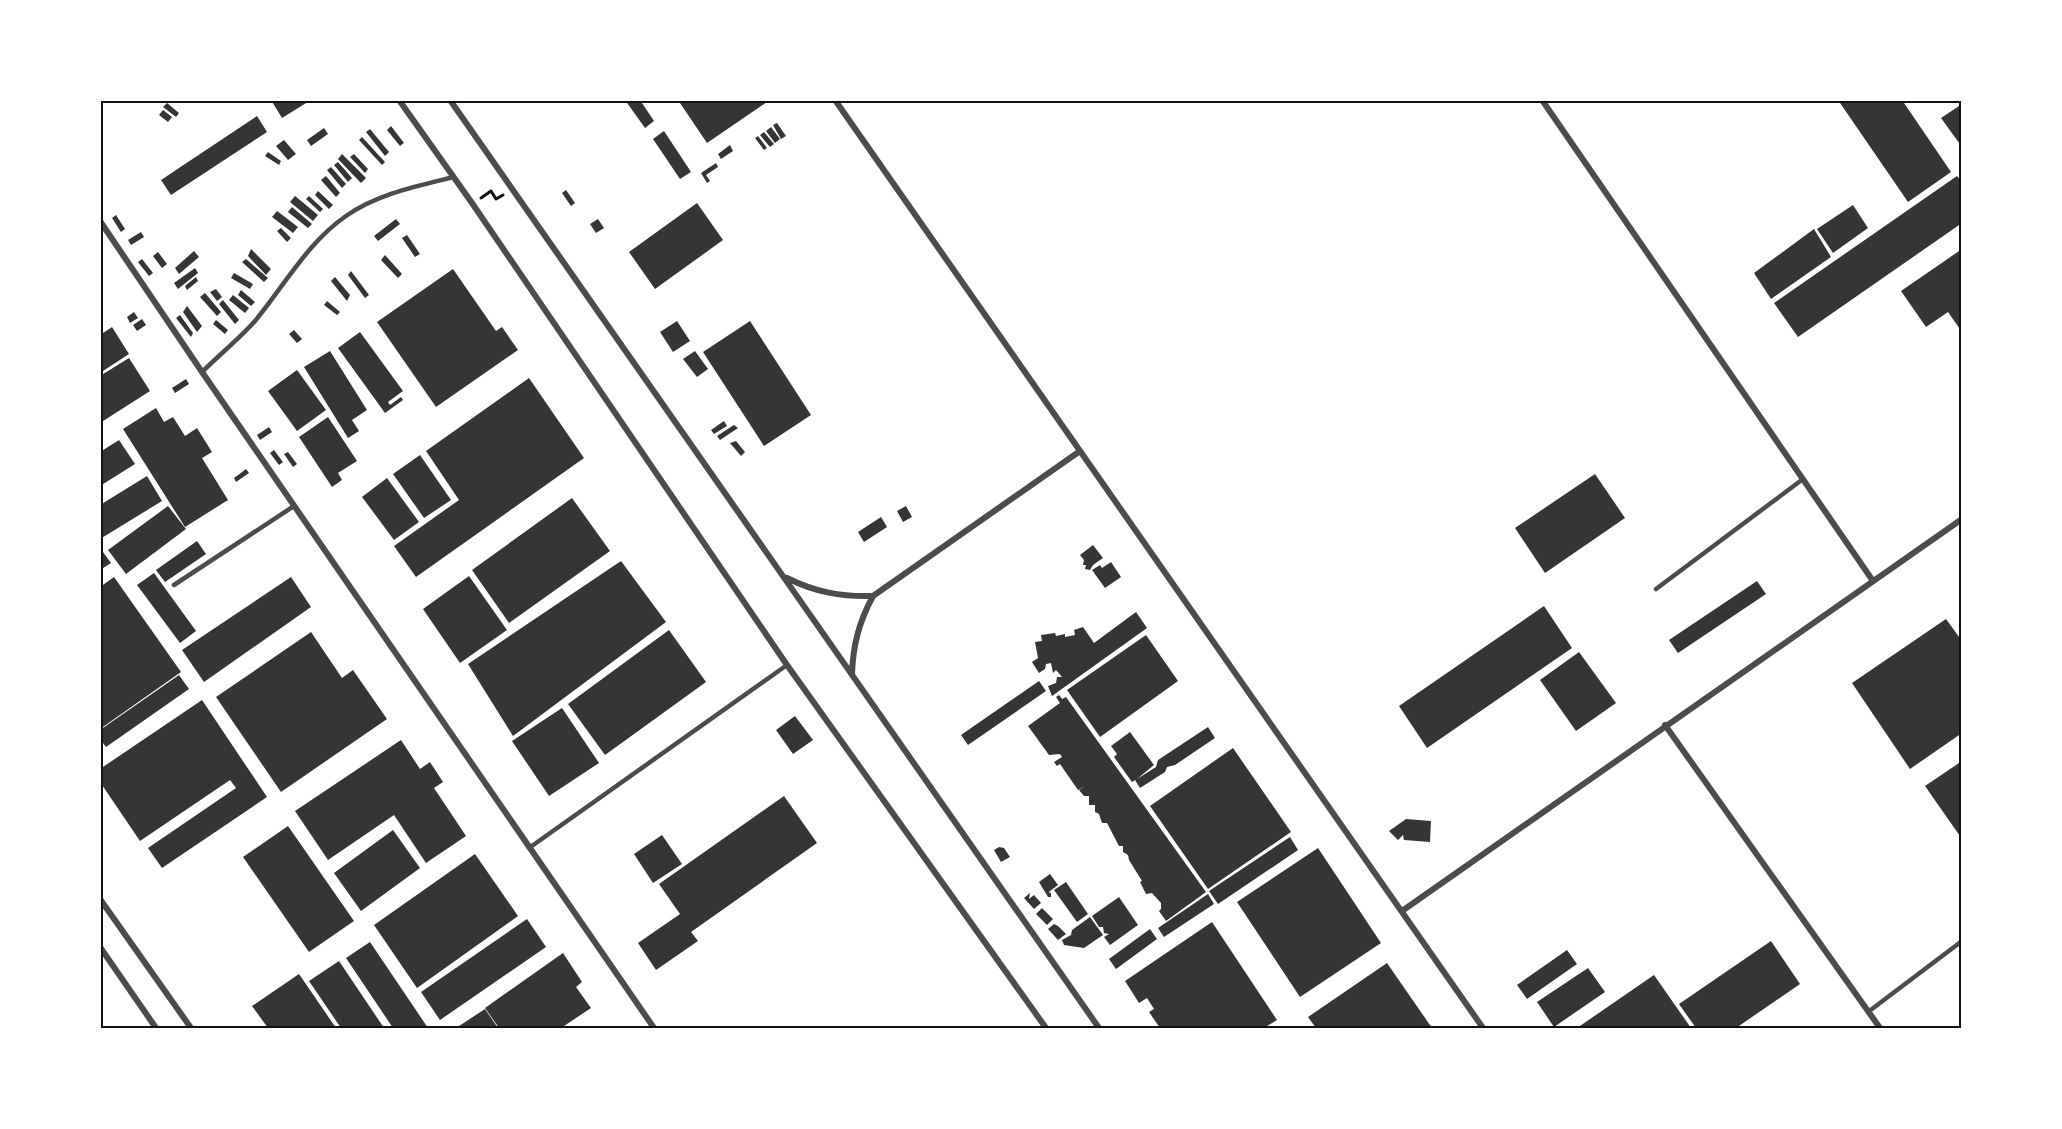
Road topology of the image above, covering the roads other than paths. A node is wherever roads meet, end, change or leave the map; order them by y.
1 (399, 100) edge
2 (450, 100) edge
3 (835, 100) edge
4 (1542, 100) edge
5 (454, 177) junction
6 (100, 221) edge
7 (202, 372) junction
8 (1080, 451) junction
9 (1803, 479) junction
10 (294, 506) junction
11 (1962, 519) edge
12 (784, 577) junction
13 (1873, 581) junction
14 (174, 585) dead end
15 (1656, 589) dead end
16 (873, 596) junction
17 (787, 665) junction
18 (852, 675) junction
19 (1665, 725) junction
20 (529, 848) junction
21 (100, 899) edge
22 (1402, 911) junction
23 (1962, 941) edge
24 (100, 947) edge
25 (1868, 1012) junction
26 (156, 1029) edge
27 (191, 1029) edge
28 (654, 1029) edge
29 (1046, 1029) edge
30 (1099, 1029) edge
31 (1483, 1029) edge
32 (1880, 1029) edge

1 - 5 street
2 - 12 street
3 - 8 street
4 - 9 street
5 - 7 lane
5 - 17 street
6 - 7 street
7 - 10 street
8 - 16 street
8 - 22 street
9 - 13 street
9 - 15 lane
10 - 14 lane
10 - 20 street
11 - 13 street
12 - 16 street
12 - 18 street
13 - 19 street
16 - 18 street
17 - 20 lane
17 - 29 street
18 - 30 street
19 - 22 street
19 - 25 street
20 - 28 street
21 - 27 street
22 - 31 street
23 - 25 lane
24 - 26 street
25 - 32 street

